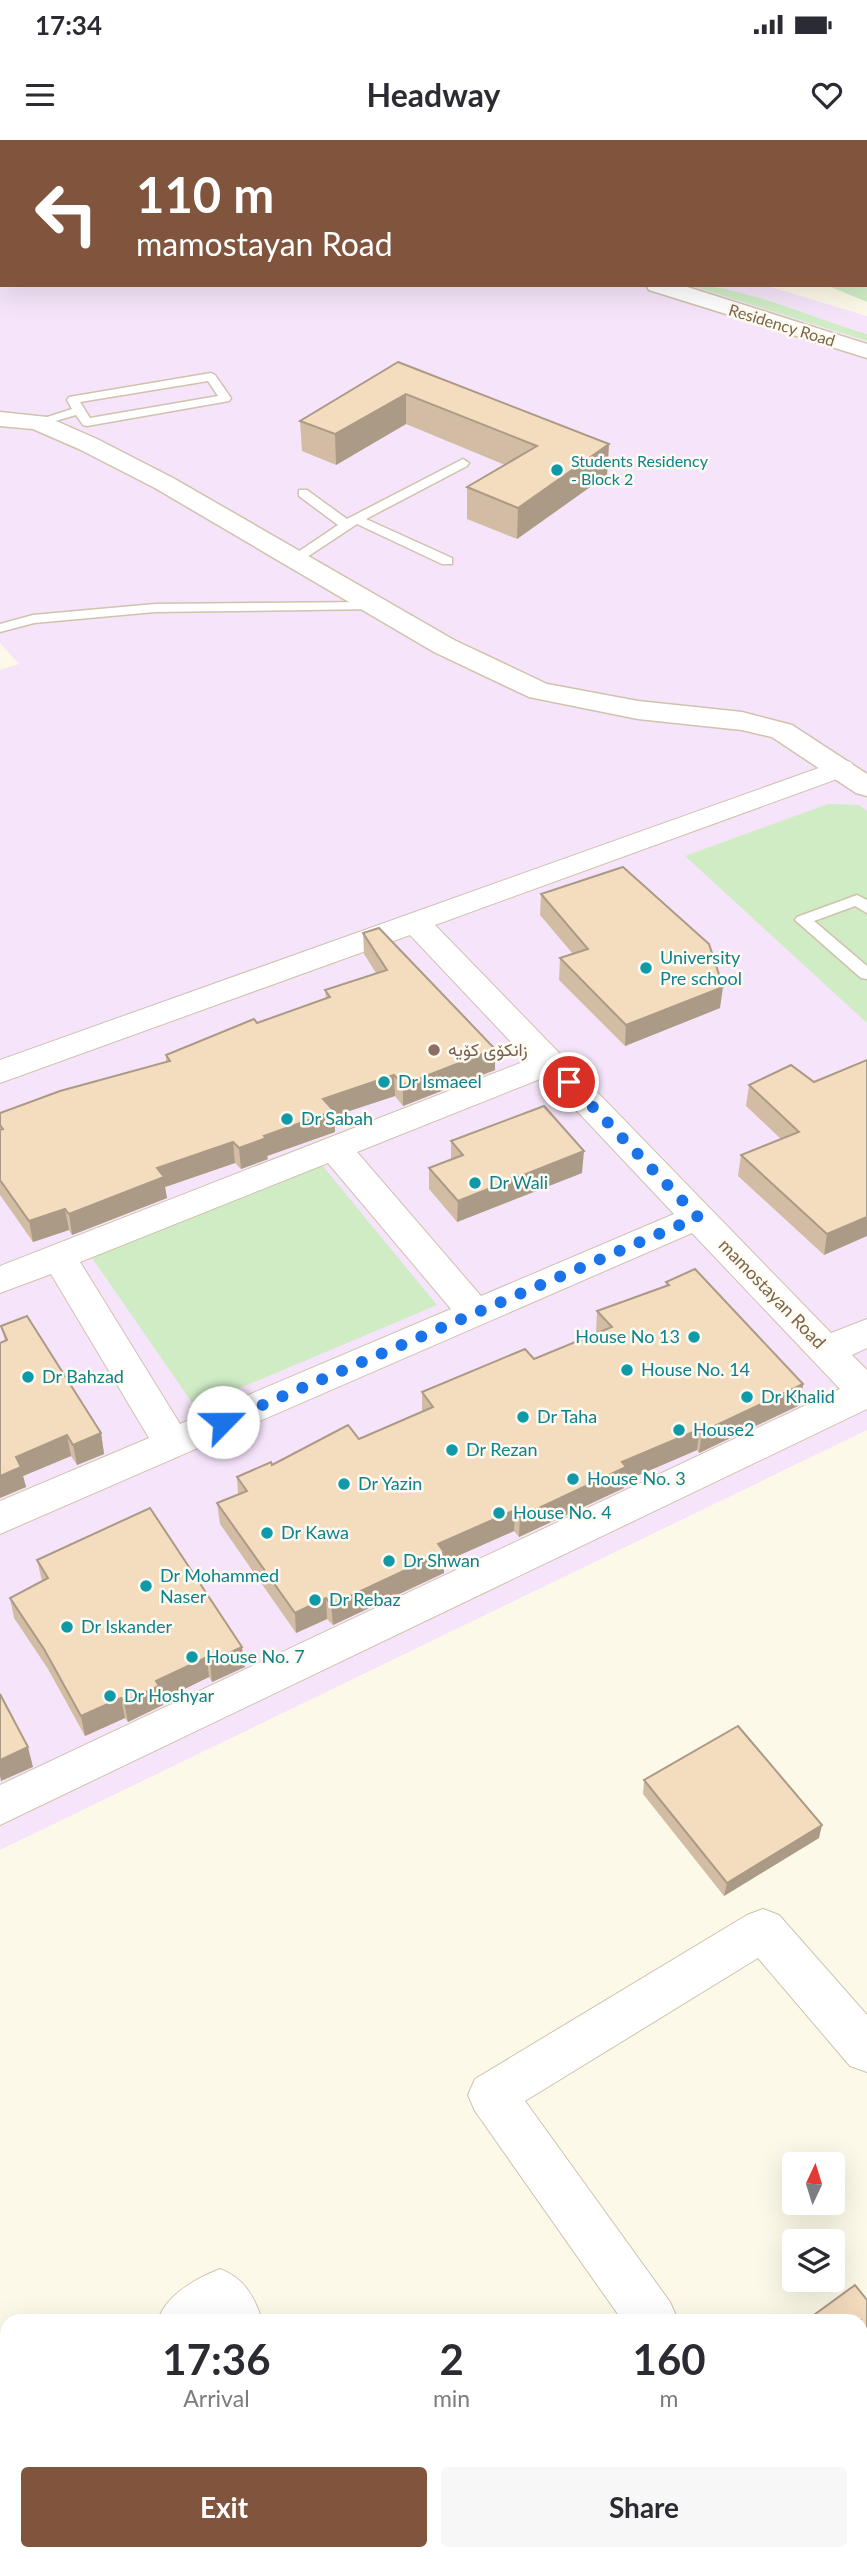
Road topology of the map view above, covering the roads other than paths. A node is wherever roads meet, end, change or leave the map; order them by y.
1 (663, 287) edge
2 (722, 287) edge
3 (867, 331) edge
4 (867, 351) edge
5 (79, 411) junction
6 (1, 419) edge
7 (38, 422) junction
8 (463, 463) dead end
9 (303, 493) dead end
10 (352, 522) junction
11 (296, 558) junction
12 (447, 561) dead end
13 (372, 606) junction
14 (0, 628) edge
15 (841, 768) junction
16 (867, 787) edge
17 (867, 908) edge
18 (415, 922) junction
19 (867, 974) edge
20 (550, 1063) junction
21 (0, 1072) edge
22 (334, 1148) junction
23 (698, 1217) junction
24 (59, 1256) junction
25 (0, 1280) edge
26 (475, 1313) junction
27 (867, 1332) edge
28 (826, 1351) junction
29 (867, 1393) edge
30 (172, 1444) junction
31 (0, 1518) edge
32 (0, 1806) edge
33 (867, 2050) edge
34 (192, 2314) edge
35 (233, 2314) edge
36 (648, 2314) edge

1 - 4 street, Residency Road
2 - 3 street, Residency Road
5 - 5 lane
5 - 7 lane
6 - 7 street
7 - 11 street
8 - 10 lane
9 - 10 lane
10 - 11 lane
10 - 12 lane
11 - 13 street
13 - 14 lane
13 - 15 street
15 - 16 street
15 - 18 street
17 - 19 lane
18 - 20 street, mamostayan Road
18 - 21 street
20 - 22 street
20 - 23 street, mamostayan Road
22 - 24 street
22 - 26 street
23 - 26 street
23 - 28 street, mamostayan Road
24 - 25 street
24 - 30 street
26 - 30 street
27 - 28 street
28 - 29 street, mamostayan Road
29 - 32 street
30 - 31 street
33 - 36 street
34 - 35 street

